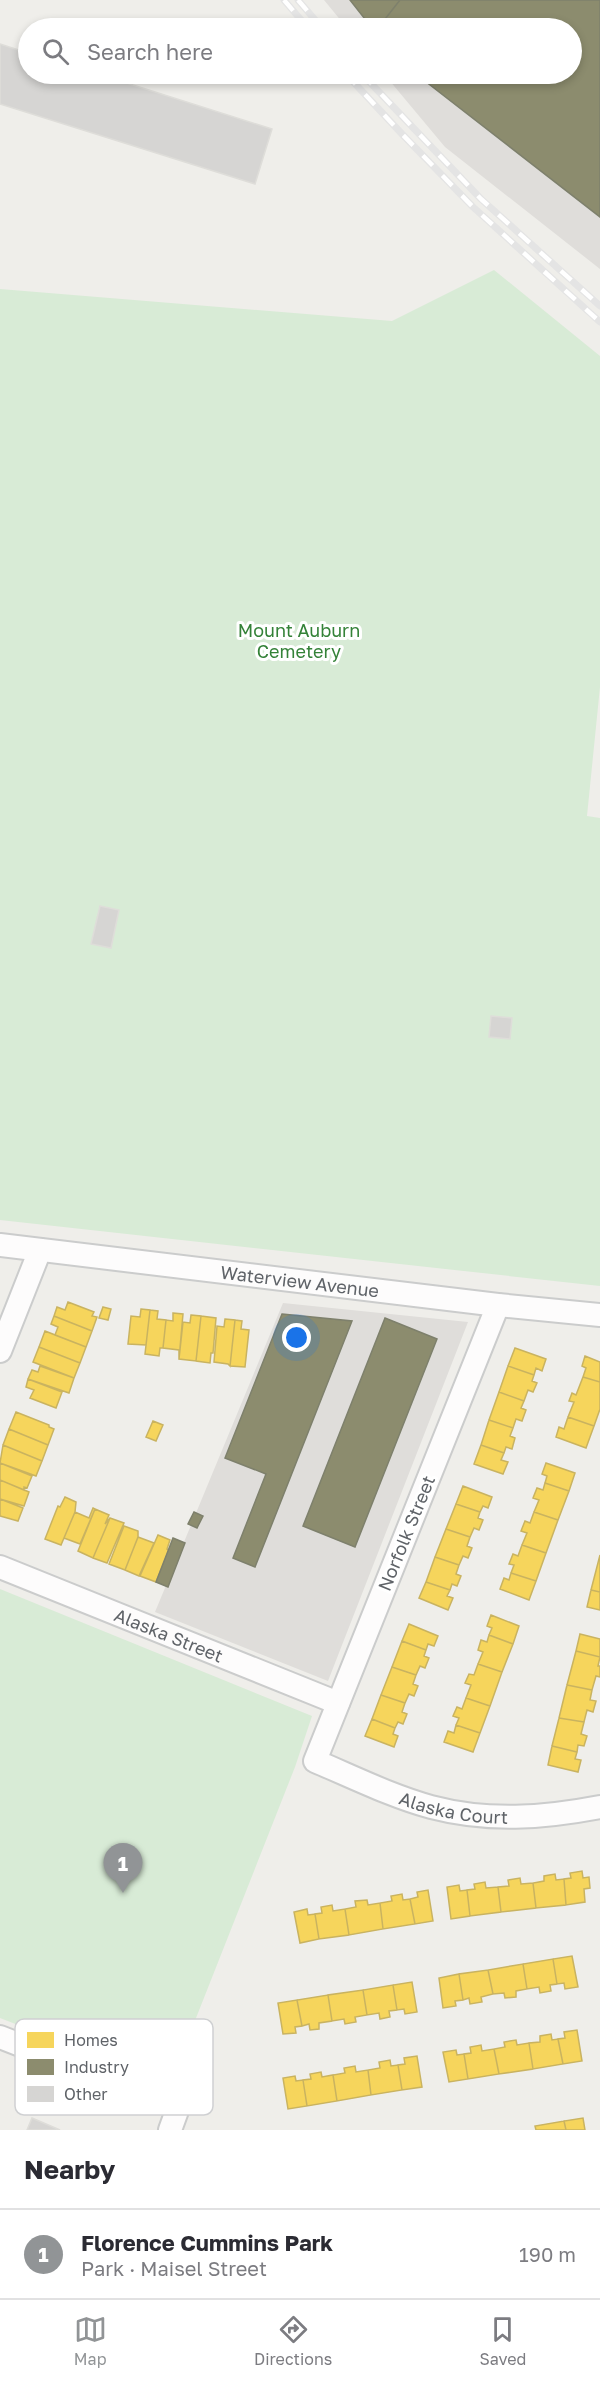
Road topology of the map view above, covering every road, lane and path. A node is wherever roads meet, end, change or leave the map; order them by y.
1 (0, 1245) edge
2 (40, 1250) junction
3 (498, 1305) junction
4 (600, 1315) edge
5 (0, 1351) edge
6 (0, 1567) edge
7 (338, 1702) junction
8 (315, 1761) joint
9 (600, 1808) edge
10 (0, 2037) edge
11 (15, 2042) edge
12 (175, 2115) edge
13 (170, 2130) edge

1 - 2 street, Waterview Avenue
2 - 3 street, Waterview Avenue
2 - 5 street
3 - 4 street, Waterview Avenue
3 - 7 street, Norfolk Street
6 - 7 street, Alaska Street
7 - 8 street, Norfolk Street
8 - 9 street, Alaska Court
10 - 11 street
12 - 13 street

